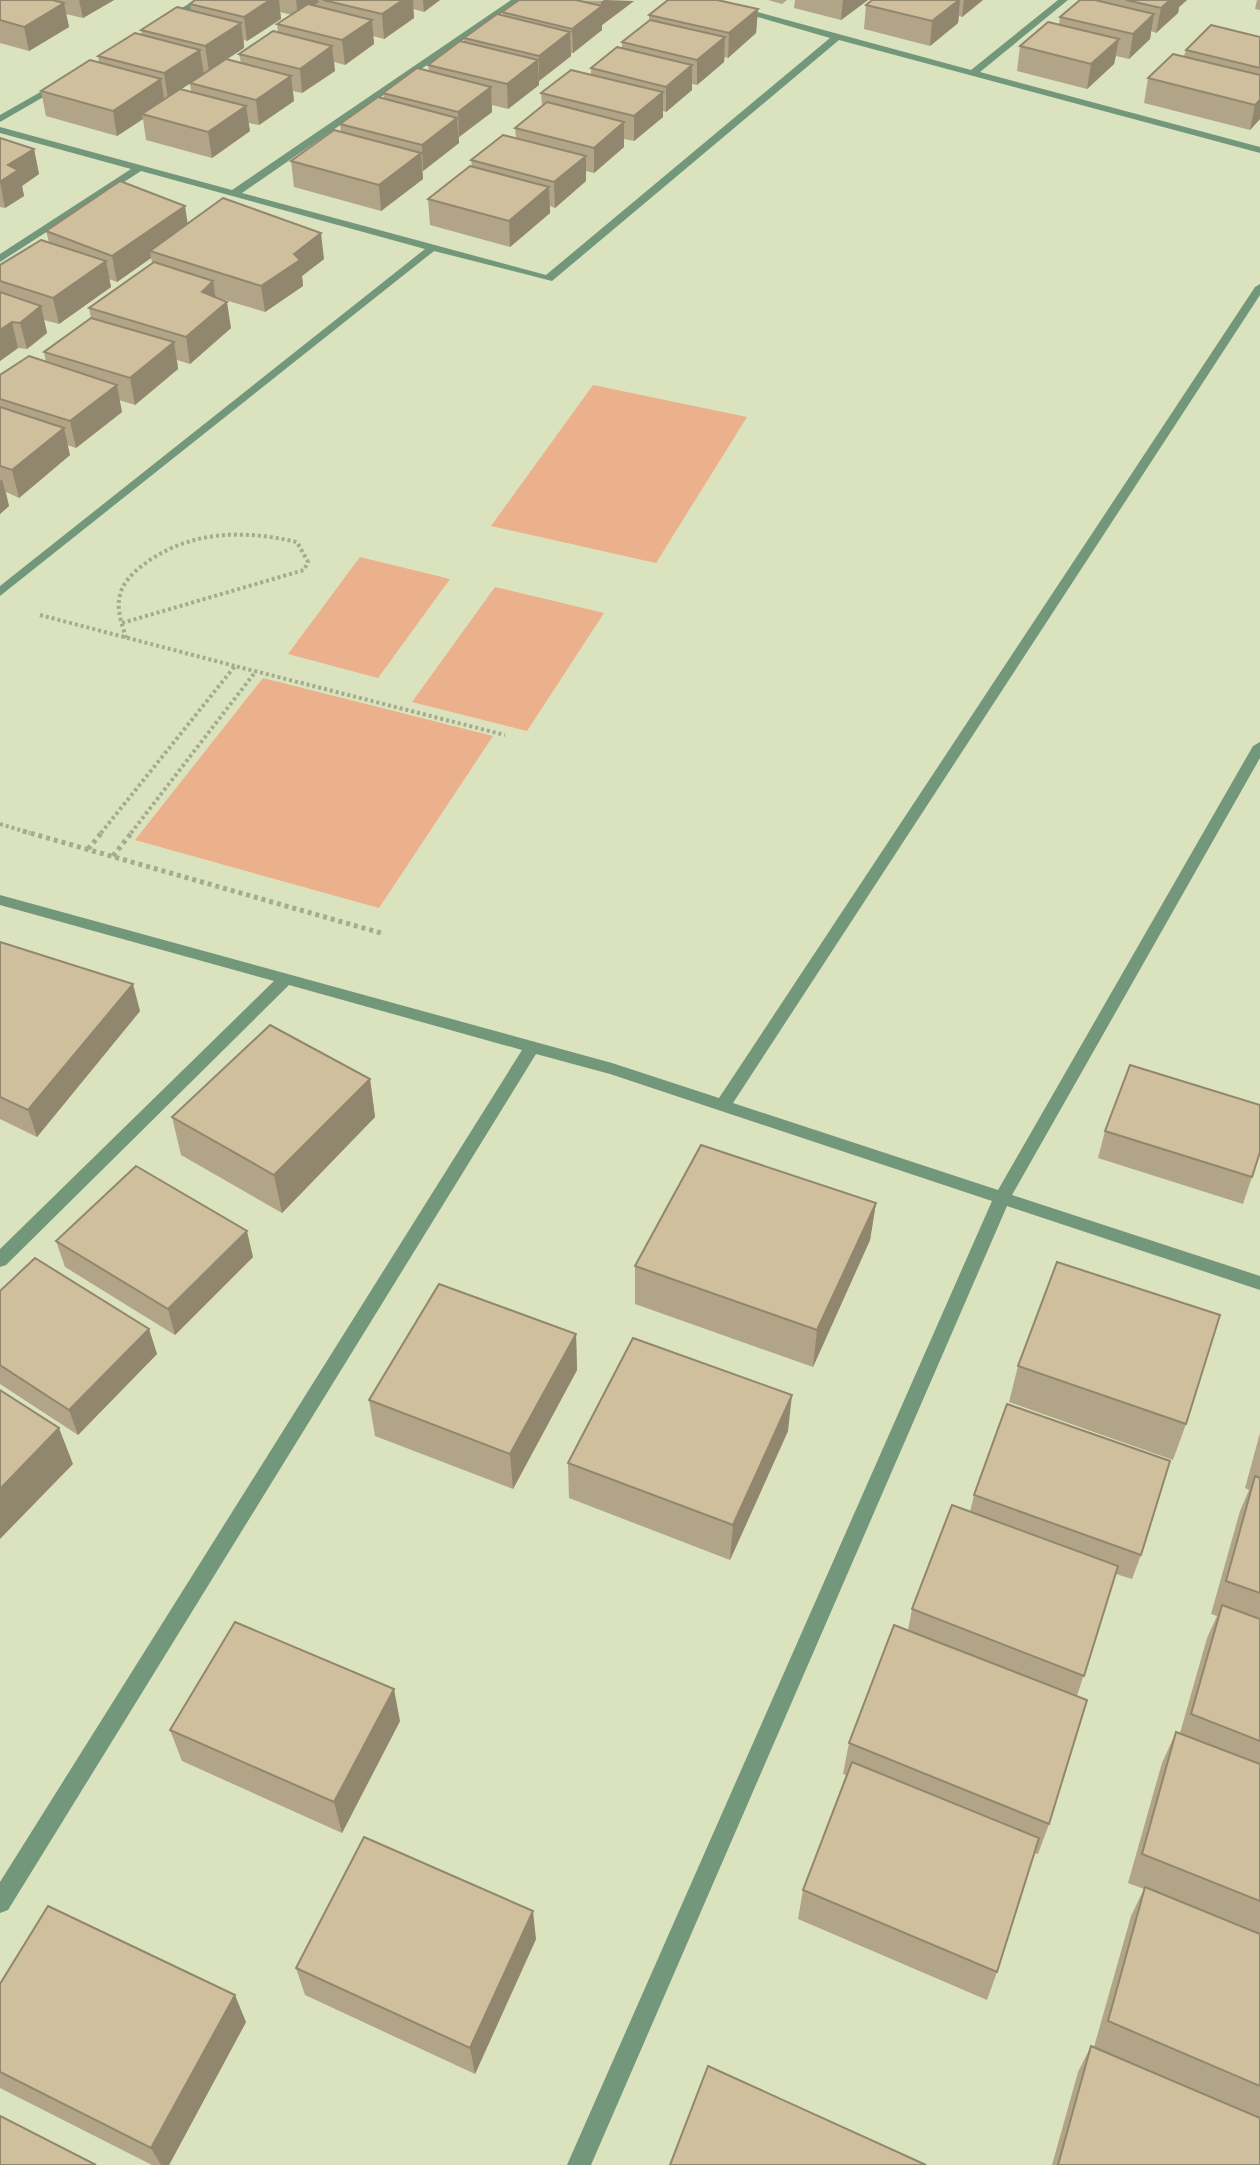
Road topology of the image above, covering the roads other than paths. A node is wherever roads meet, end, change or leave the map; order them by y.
1 (201, 0) edge
2 (517, 0) edge
3 (703, 0) edge
4 (1064, 0) edge
5 (151, 31) edge
6 (837, 37) junction
7 (973, 73) junction
8 (75, 75) edge
9 (0, 119) edge
10 (0, 130) edge
11 (1260, 150) edge
12 (139, 168) junction
13 (233, 194) junction
14 (432, 248) junction
15 (0, 259) edge
16 (1260, 287) edge
17 (0, 592) edge
18 (1260, 746) edge
19 (0, 900) edge
20 (286, 979) junction
21 (532, 1047) junction
22 (722, 1106) junction
23 (1003, 1196) junction
24 (0, 1260) edge
25 (1260, 1283) edge
26 (0, 1902) edge
27 (579, 2165) edge

1 - 5 street
2 - 13 street
3 - 6 street
4 - 7 street
6 - 7 street
6 - 14 street
7 - 11 street
8 - 9 street
10 - 12 street
12 - 13 street
12 - 15 street
13 - 14 street
14 - 17 street
16 - 22 street
18 - 23 street
19 - 20 street
20 - 21 street
20 - 24 street
21 - 22 street
21 - 26 street
22 - 23 street
23 - 25 street
23 - 27 street

